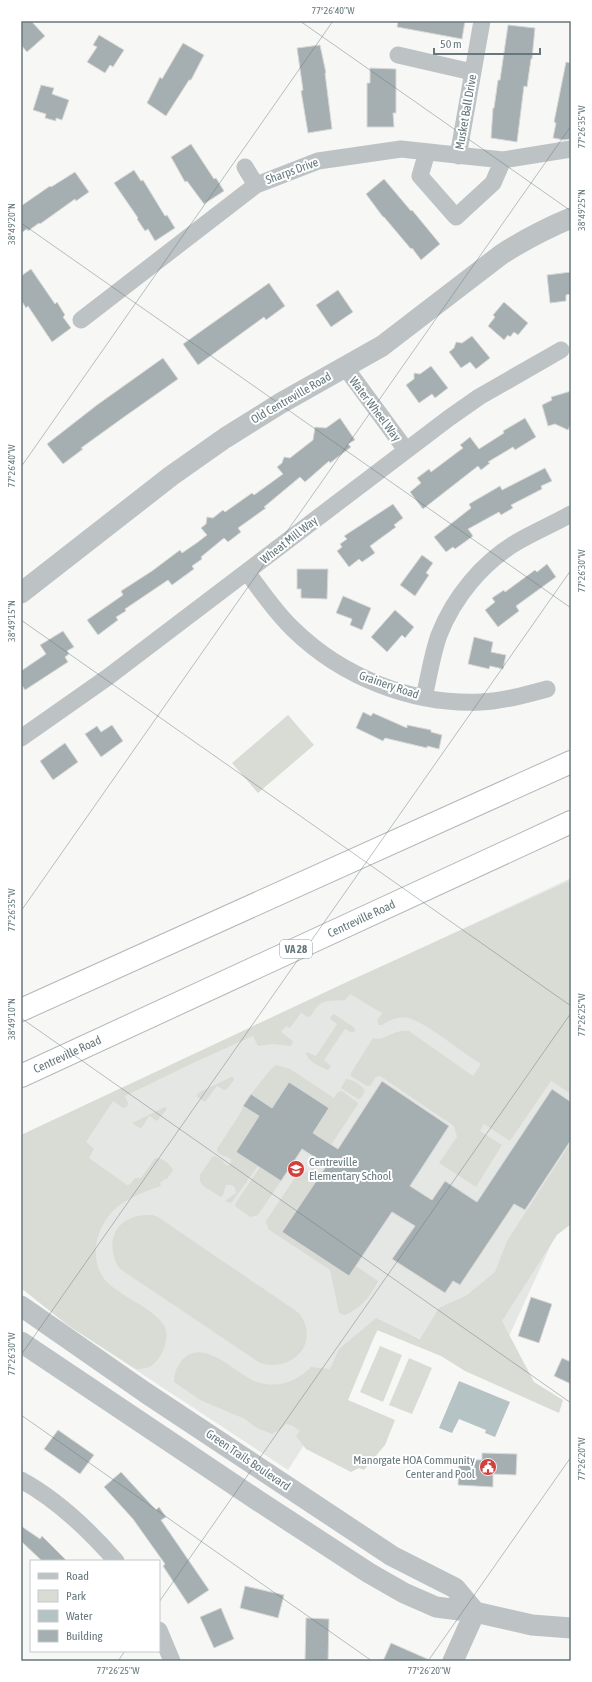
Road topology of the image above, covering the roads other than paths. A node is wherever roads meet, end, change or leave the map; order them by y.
1 (482, 21) edge
2 (398, 55) dead end
3 (472, 72) junction
4 (571, 149) edge
5 (427, 152) junction
6 (458, 156) junction
7 (503, 160) junction
8 (245, 167) dead end
9 (256, 185) junction
10 (571, 218) edge
11 (81, 320) dead end
12 (561, 350) dead end
13 (345, 367) junction
14 (406, 450) junction
15 (571, 514) edge
16 (247, 572) junction
17 (21, 593) edge
18 (547, 689) dead end
19 (424, 697) junction
20 (21, 738) edge
21 (571, 762) edge
22 (571, 822) edge
23 (21, 1010) edge
24 (21, 1076) edge
25 (21, 1306) edge
26 (21, 1342) edge
27 (21, 1480) edge
28 (115, 1560) edge
29 (475, 1612) junction
30 (571, 1628) edge
31 (160, 1632) edge
32 (172, 1661) edge
33 (453, 1661) edge

1 - 3 street, Musket Ball Drive
2 - 3 street
3 - 6 street, Musket Ball Drive
4 - 7 street, Sharps Drive
5 - 6 street, Sharps Drive
5 - 7 street
5 - 9 street, Sharps Drive
6 - 7 street, Sharps Drive
8 - 9 street
9 - 11 street, Sharps Drive
10 - 13 street, Old Centreville Road
12 - 14 street, Wheat Mill Way
13 - 14 street, Water Wheel Way
13 - 17 street, Old Centreville Road
14 - 16 street, Wheat Mill Way
15 - 19 street
16 - 19 street, Grainery Road
16 - 20 street, Wheat Mill Way
18 - 19 street, Grainery Road
21 - 23 highway
22 - 24 highway, Centreville Road / VA 28
25 - 29 street, Green Trails Boulevard
26 - 29 street
27 - 28 street
29 - 30 street
29 - 33 street
31 - 32 street

